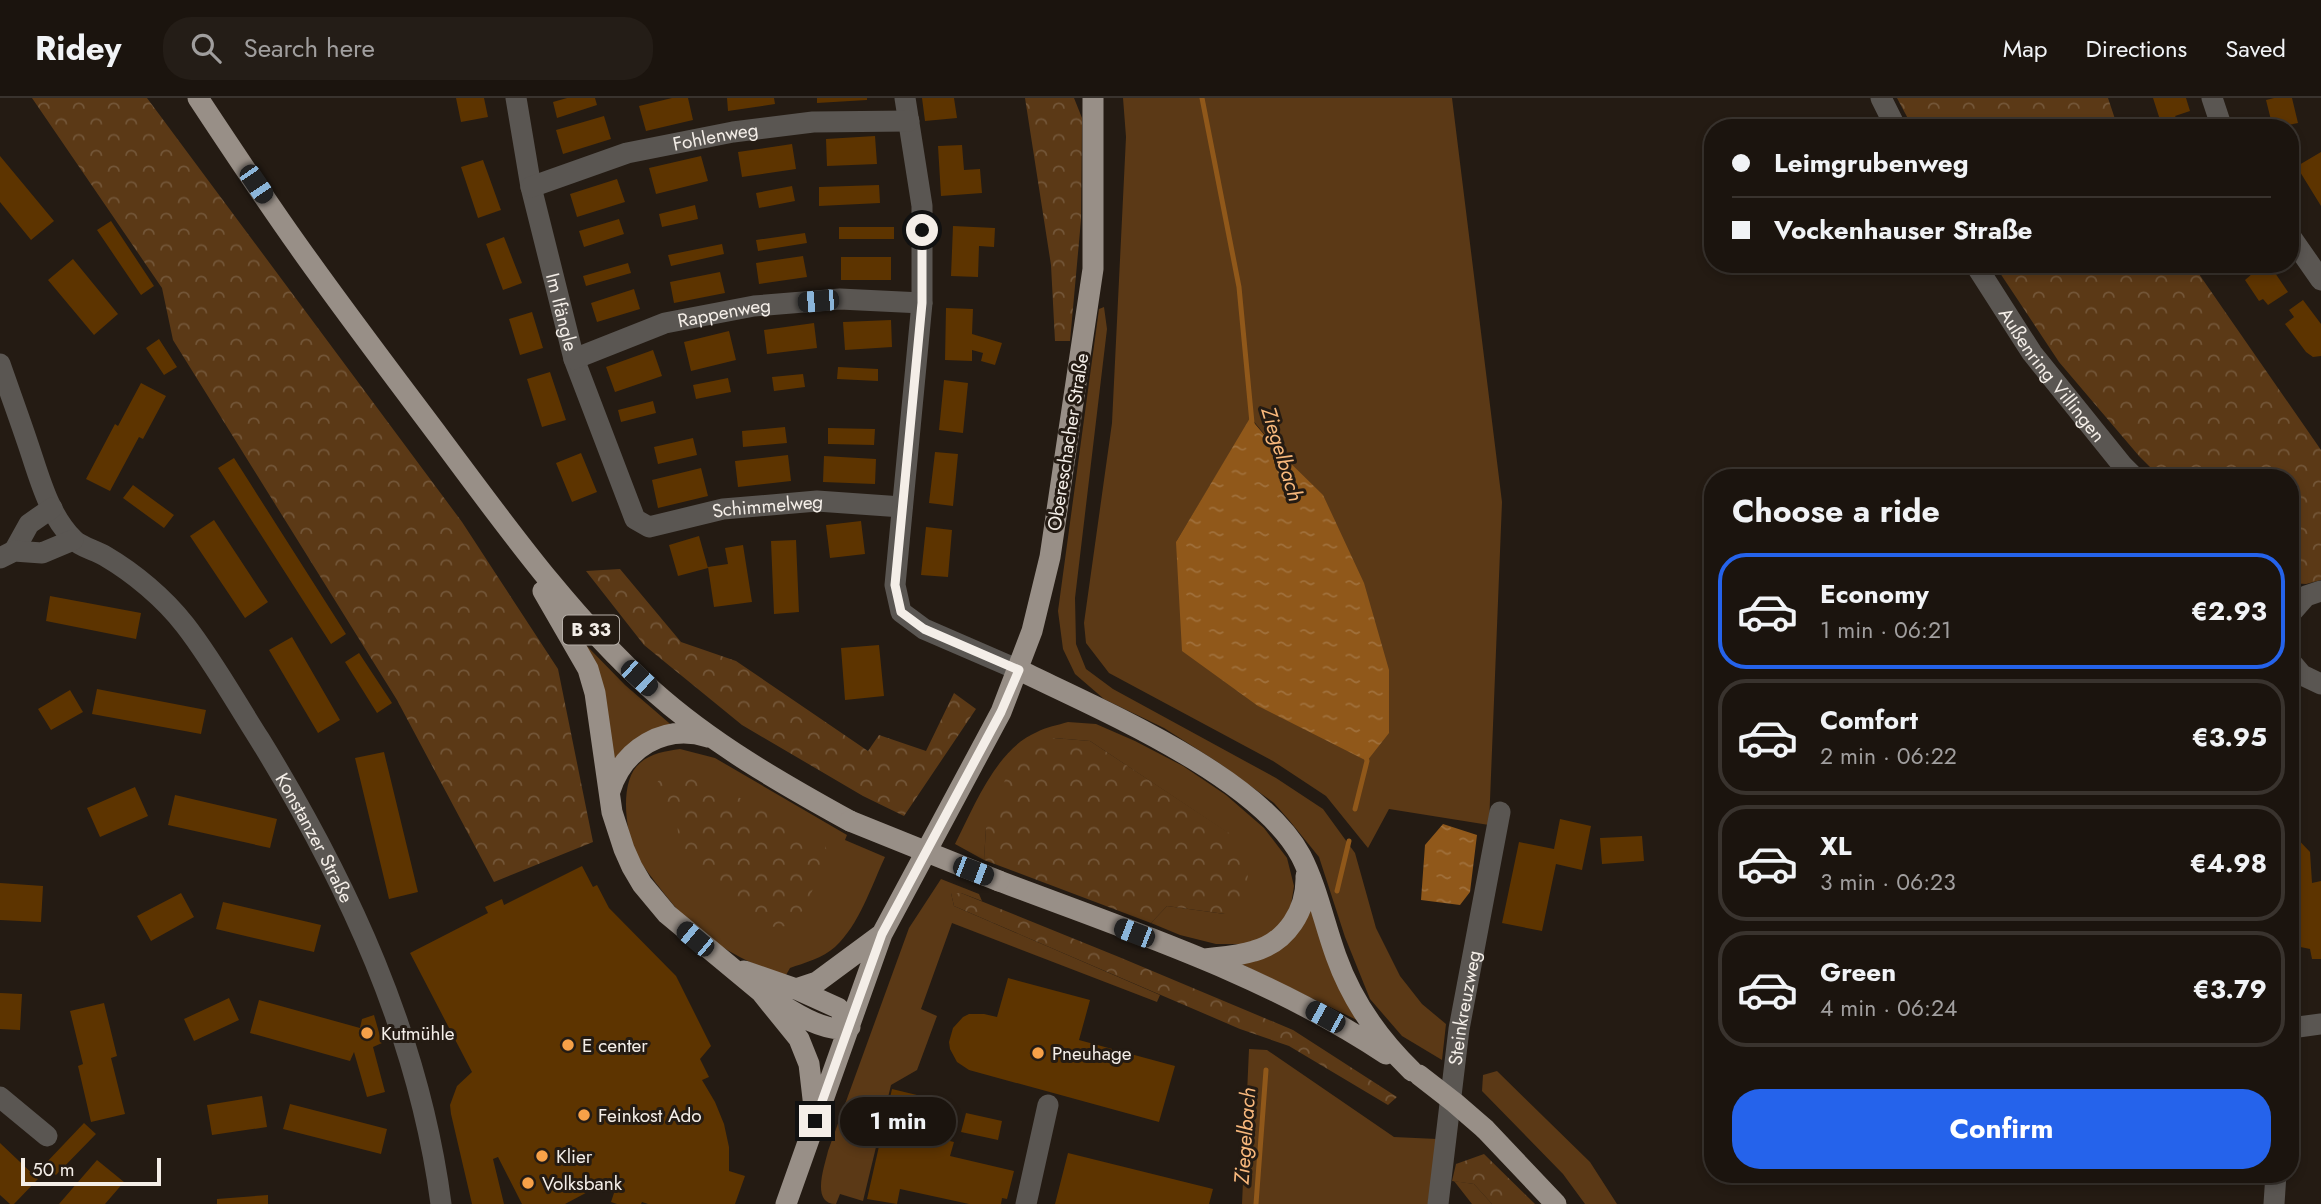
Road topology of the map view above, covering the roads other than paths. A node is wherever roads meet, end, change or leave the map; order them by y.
1 (198, 98) edge
2 (516, 98) edge
3 (905, 98) edge
4 (1093, 98) edge
5 (1881, 98) edge
6 (2212, 98) edge
7 (1892, 119) edge
8 (2219, 119) edge
9 (909, 121) junction
10 (531, 187) junction
11 (2299, 248) edge
12 (1981, 273) edge
13 (2321, 280) edge
14 (922, 303) junction
15 (573, 359) junction
16 (0, 364) edge
17 (2126, 469) edge
18 (486, 499) junction
19 (902, 507) junction
20 (52, 508) junction
21 (635, 519) joint
22 (73, 540) junction
23 (7, 554) edge
24 (2321, 591) edge
25 (2299, 603) edge
26 (1019, 670) junction
27 (716, 740) junction
28 (610, 793) junction
29 (1500, 812) dead end
30 (1306, 867) junction
31 (882, 934) junction
32 (1205, 959) junction
33 (735, 968) junction
34 (796, 989) junction
35 (761, 992) junction
36 (2321, 1024) edge
37 (850, 1027) junction
38 (2299, 1027) edge
39 (1415, 1073) junction
40 (0, 1097) edge
41 (1048, 1105) dead end
42 (815, 1121) junction
43 (47, 1136) dead end
44 (2275, 1183) edge
45 (440, 1204) edge
46 (786, 1204) edge
47 (1026, 1204) edge
48 (1438, 1204) edge
49 (1556, 1204) edge
50 (2274, 1204) edge

1 - 18 main road, B 33
2 - 10 street, Im Ifängle
3 - 9 street
4 - 26 main road, Obereschacher Straße
5 - 7 street
6 - 8 street
9 - 10 street, Fohlenweg
9 - 14 street
10 - 15 street, Im Ifängle
11 - 13 street
12 - 17 street, Außenring Villingen
14 - 15 street, Rappenweg
14 - 19 street
15 - 21 street, Im Ifängle
16 - 20 street
18 - 27 main road, B 33
18 - 28 main road
19 - 21 street, Schimmelweg
19 - 26 street
20 - 22 street
20 - 23 street
22 - 23 street
22 - 45 street, Konstanzer Straße
24 - 25 street
26 - 30 main road
26 - 31 main road, Obereschacher Straße
27 - 28 main road
27 - 32 main road, B 33, bridge
28 - 33 main road
29 - 48 street, Steinkreuzweg
30 - 32 main road
30 - 39 main road
31 - 34 main road
31 - 37 main road, Obereschacher Straße
32 - 39 main road, B 33
33 - 34 main road
33 - 35 main road
34 - 37 main road
35 - 37 main road
35 - 42 main road
36 - 38 street
37 - 42 main road, Obereschacher Straße
39 - 49 main road, B 33, bridge
40 - 43 street
41 - 47 street
42 - 46 main road, Obereschacher Straße
44 - 50 street

